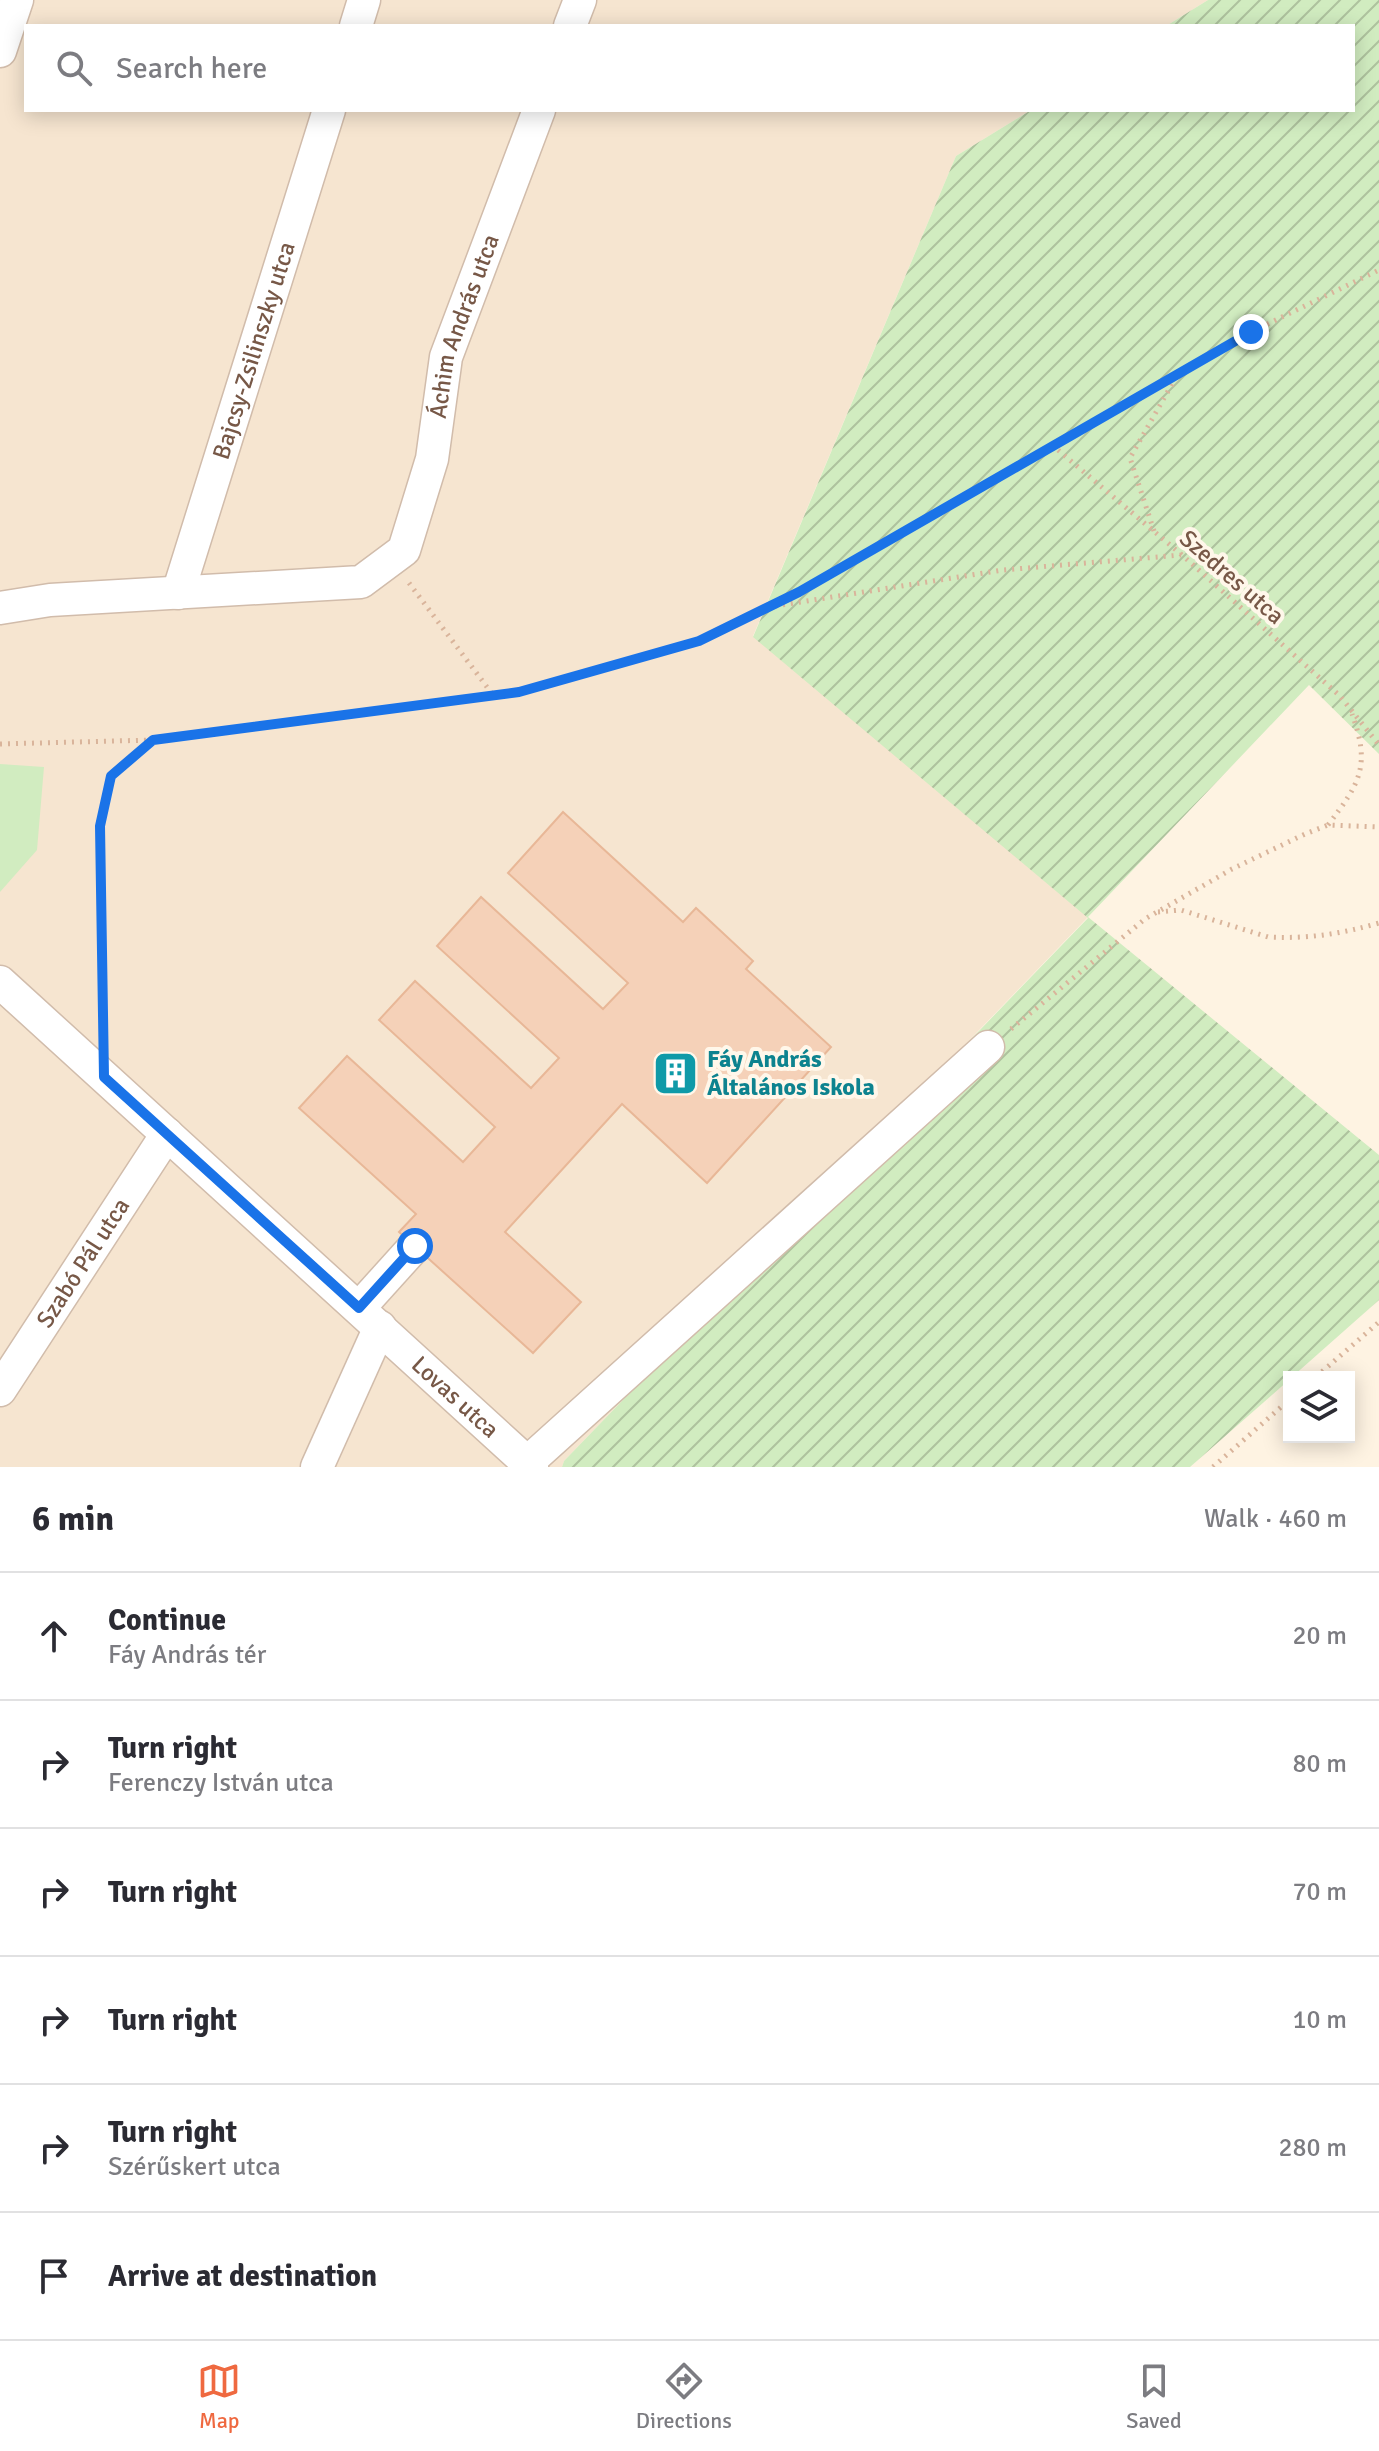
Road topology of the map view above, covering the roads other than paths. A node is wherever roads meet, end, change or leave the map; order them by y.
1 (17, 0) edge
2 (364, 0) edge
3 (580, 0) edge
4 (357, 24) edge
5 (571, 24) edge
6 (0, 51) edge
7 (328, 112) edge
8 (538, 112) edge
9 (178, 593) junction
10 (0, 608) edge
11 (0, 982) edge
12 (988, 1047) road end
13 (167, 1134) junction
14 (415, 1246) dead end
15 (369, 1318) junction
16 (0, 1390) edge
17 (530, 1465) edge
18 (317, 1467) edge

1 - 6 street
2 - 4 street
3 - 5 street
7 - 9 street, Bajcsy-Zsilinszky utca
8 - 9 street, Áchim András utca
9 - 10 street
11 - 13 street, Lovas utca
12 - 17 street
13 - 15 street, Lovas utca
13 - 16 street, Szabó Pál utca
14 - 15 street
15 - 17 street, Lovas utca
15 - 18 street

